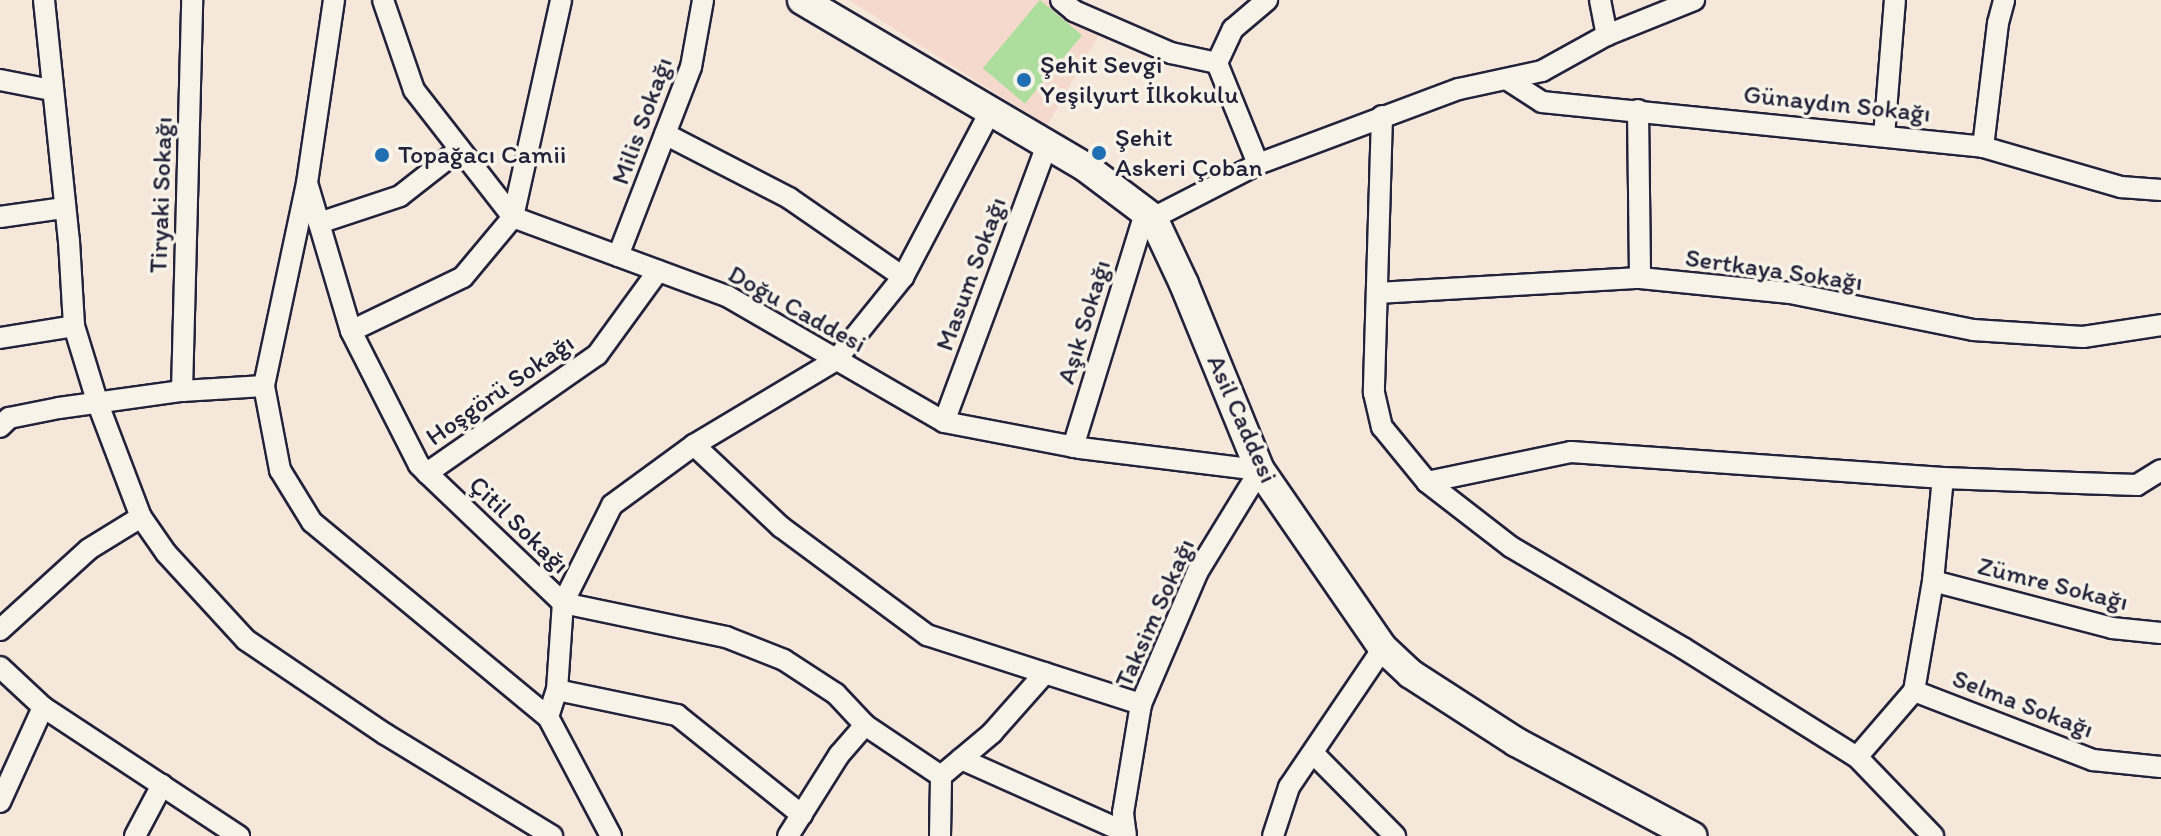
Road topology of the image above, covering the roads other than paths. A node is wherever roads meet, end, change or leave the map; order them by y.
1 (44, 0) edge
2 (192, 0) edge
3 (334, 0) edge
4 (383, 0) edge
5 (561, 0) edge
6 (703, 0) edge
7 (802, 0) edge
8 (1267, 0) edge
9 (1600, 0) edge
10 (1694, 0) edge
11 (1895, 0) edge
12 (2004, 0) edge
13 (1072, 4) edge
14 (1607, 35) junction
15 (1217, 63) junction
16 (0, 80) edge
17 (1508, 80) junction
18 (51, 90) junction
19 (1638, 110) junction
20 (990, 112) junction
21 (1382, 116) junction
22 (665, 134) junction
23 (1884, 136) junction
24 (1047, 145) junction
25 (1983, 147) junction
26 (460, 149) junction
27 (1258, 164) junction
28 (307, 183) junction
29 (2161, 190) edge
30 (64, 208) junction
31 (1149, 215) junction
32 (0, 217) edge
33 (513, 217) junction
34 (319, 223) junction
35 (618, 256) junction
36 (658, 271) junction
37 (903, 277) junction
38 (1640, 278) junction
39 (1377, 293) junction
40 (2161, 325) edge
41 (74, 326) junction
42 (351, 331) junction
43 (0, 338) edge
44 (836, 360) junction
45 (264, 386) junction
46 (182, 391) junction
47 (98, 404) junction
48 (944, 422) junction
49 (0, 427) edge
50 (694, 445) junction
51 (1073, 447) junction
52 (1260, 470) junction
53 (2161, 470) edge
54 (427, 473) junction
55 (1943, 478) junction
56 (1427, 482) junction
57 (2137, 485) junction
58 (2161, 490) edge
59 (141, 517) junction
60 (1933, 581) junction
61 (563, 603) junction
62 (0, 630) edge
63 (2161, 633) edge
64 (1383, 648) junction
65 (0, 667) edge
66 (1045, 673) junction
67 (557, 690) junction
68 (1914, 691) junction
69 (1141, 704) junction
70 (43, 707) junction
71 (548, 717) junction
72 (865, 725) junction
73 (1313, 753) junction
74 (1857, 757) junction
75 (961, 759) junction
76 (2161, 767) edge
77 (941, 776) junction
78 (162, 785) junction
79 (0, 802) edge
80 (802, 815) junction
81 (1662, 828) edge
82 (1126, 834) edge
83 (135, 836) edge
84 (239, 836) edge
85 (552, 836) edge
86 (611, 836) edge
87 (788, 836) edge
88 (940, 836) edge
89 (1273, 836) edge
90 (1395, 836) edge
91 (1692, 836) edge
92 (1933, 836) edge

1 - 18 street
2 - 46 street, Tiryaki Sokağı
3 - 28 street
4 - 26 street
5 - 33 street
6 - 22 street, Milis Sokağı
7 - 20 street, Asil Caddesi
8 - 15 street
9 - 14 street
10 - 14 street
11 - 23 street
12 - 25 street
13 - 15 street
14 - 17 street
15 - 27 street
16 - 18 street
17 - 19 street, Günaydın Sokağı
17 - 21 street
18 - 30 street
19 - 23 street, Günaydın Sokağı
19 - 38 street
20 - 24 street, Asil Caddesi
20 - 37 street
21 - 27 street
21 - 39 street
22 - 35 street, Milis Sokağı
22 - 37 street
23 - 25 street, Günaydın Sokağı
24 - 31 street, Asil Caddesi
24 - 48 street, Masum Sokağı
25 - 29 street, Günaydın Sokağı
26 - 33 street
26 - 34 street
27 - 31 street
28 - 34 street, Çitil Sokağı
28 - 45 street
30 - 32 street
30 - 41 street
31 - 51 street, Aşık Sokağı
31 - 52 street, Asil Caddesi
33 - 35 street, Doğu Caddesi
33 - 42 street
34 - 42 street, Çitil Sokağı
35 - 36 street, Doğu Caddesi
36 - 44 street, Doğu Caddesi
36 - 54 street, Hoşgörü Sokağı
37 - 44 street
38 - 39 street, Sertkaya Sokağı
38 - 40 street, Sertkaya Sokağı
39 - 56 street
41 - 43 street
41 - 47 street
42 - 54 street, Çitil Sokağı
44 - 48 street, Doğu Caddesi
44 - 50 street
45 - 46 street
45 - 71 street
46 - 47 street
47 - 49 street
47 - 59 street
48 - 51 street, Doğu Caddesi
50 - 61 street
50 - 66 street
51 - 52 street, Doğu Caddesi
52 - 64 street, Asil Caddesi
52 - 69 street, Taksim Sokağı
53 - 57 street
54 - 61 street, Çitil Sokağı
55 - 56 street
55 - 57 street
55 - 60 street
56 - 74 street
57 - 58 street
59 - 62 street
59 - 85 street
60 - 63 street, Zümre Sokağı
60 - 68 street
61 - 67 street
61 - 72 street, Çitil Sokağı
64 - 73 street
64 - 81 street, Asil Caddesi
65 - 70 street
66 - 69 street
66 - 75 street
67 - 71 street
67 - 80 street
68 - 74 street
68 - 76 street, Selma Sokağı
69 - 82 street, Taksim Sokağı
70 - 78 street
70 - 79 street
71 - 86 street
72 - 77 street, Çitil Sokağı
72 - 80 street
73 - 89 street
73 - 90 street
74 - 92 street
75 - 77 street
75 - 82 street
77 - 88 street
78 - 83 street
78 - 84 street
80 - 87 street
81 - 91 street, Asil Caddesi

